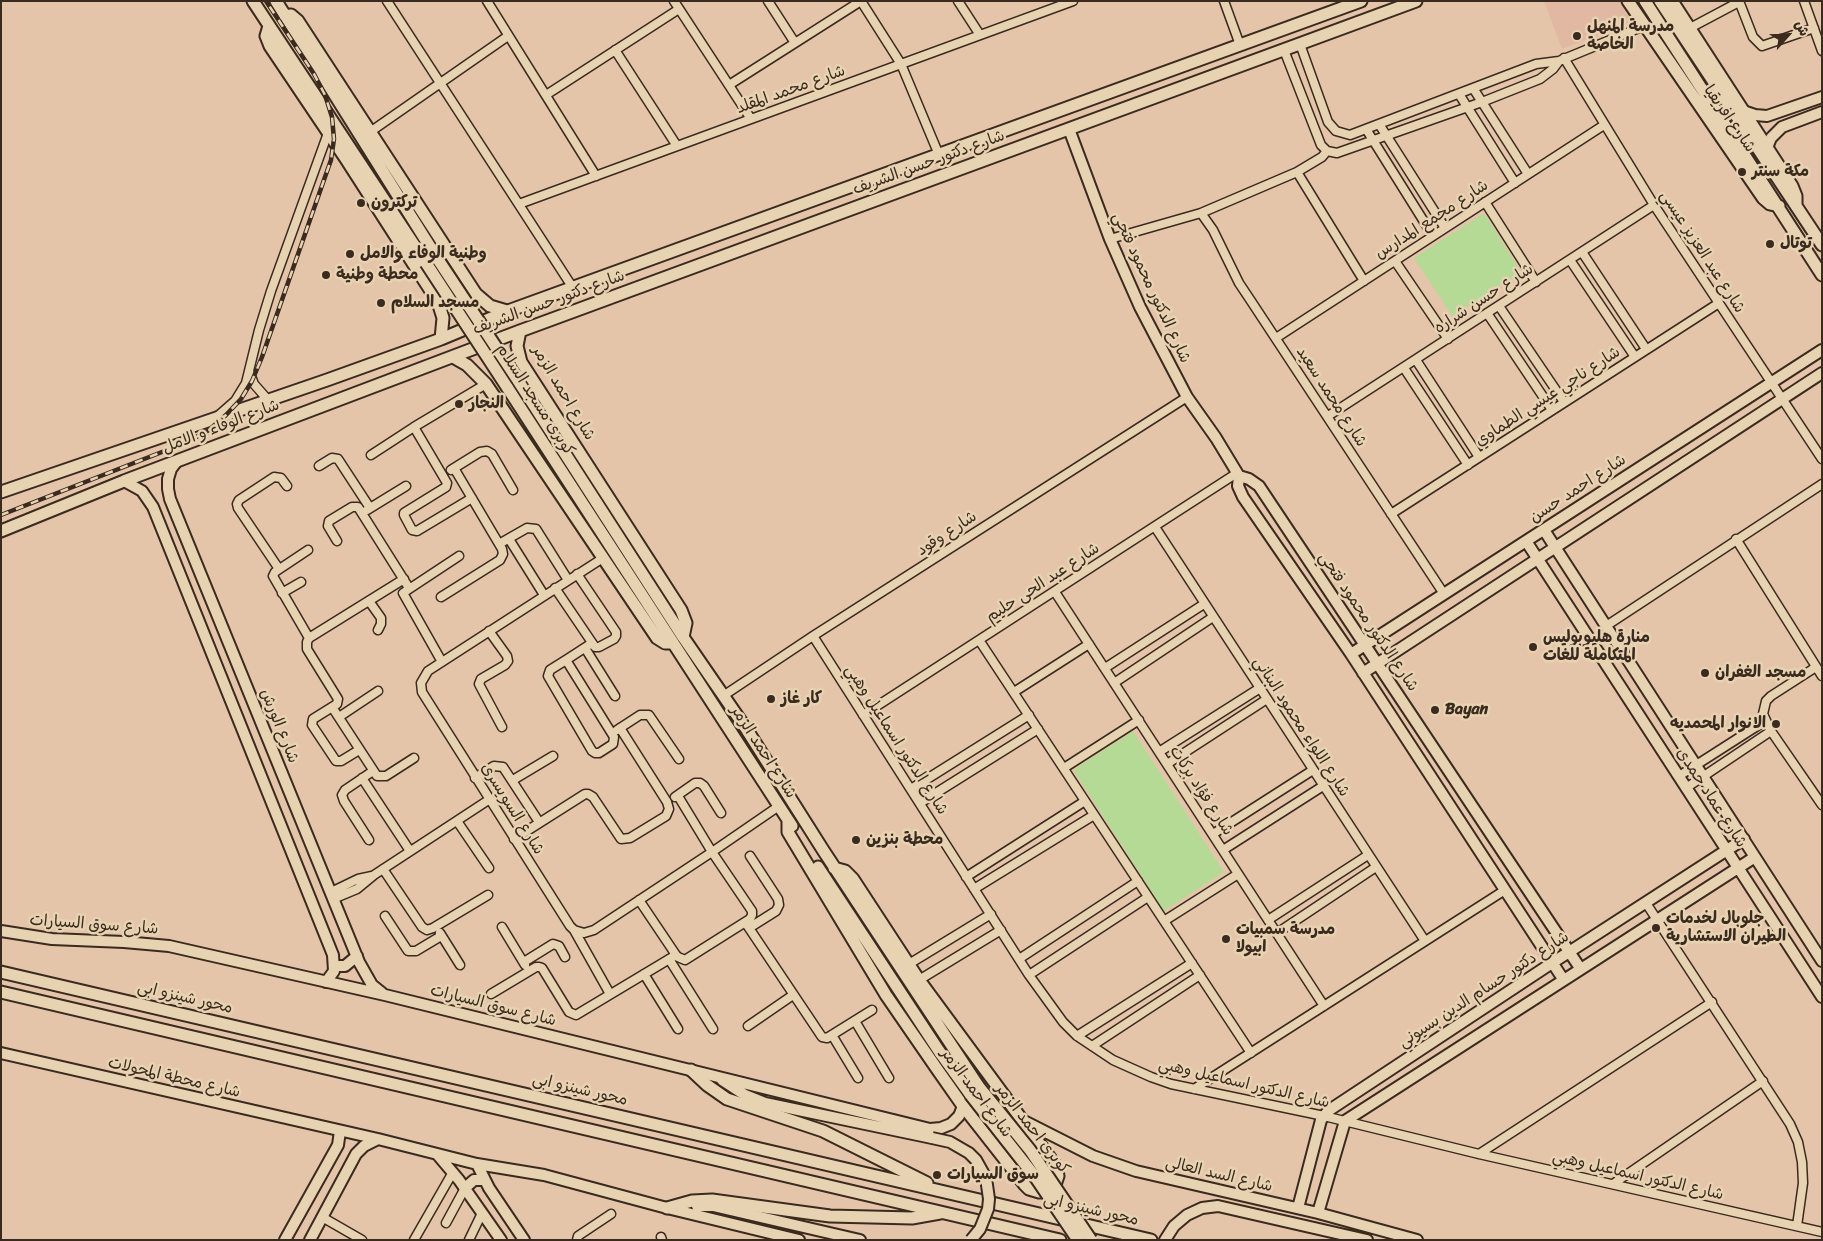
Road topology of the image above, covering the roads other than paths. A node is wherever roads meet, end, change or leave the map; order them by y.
1 (253, 1) edge
2 (276, 1) edge
3 (387, 1) edge
4 (487, 1) edge
5 (674, 1) edge
6 (768, 1) edge
7 (861, 1) edge
8 (958, 1) edge
9 (1073, 1) edge
10 (1224, 1) edge
11 (1360, 1) edge
12 (1416, 1) edge
13 (1628, 1) edge
14 (1646, 1) edge
15 (1660, 1) edge
16 (1672, 1) edge
17 (1804, 1) edge
18 (1739, 2) edge
19 (1055, 4) edge
20 (679, 9) junction
21 (285, 16) junction
22 (1822, 22) edge
23 (269, 26) junction
24 (1644, 26) junction
25 (1813, 27) junction
26 (1690, 28) junction
27 (980, 35) junction
28 (508, 36) junction
29 (796, 43) junction
30 (1300, 44) junction
31 (1240, 45) junction
32 (1821, 47) edge
33 (615, 50) junction
34 (1284, 50) junction
35 (1561, 60) junction
36 (901, 64) junction
37 (441, 84) junction
38 (729, 86) junction
39 (1474, 88) junction
40 (1459, 94) junction
41 (546, 95) junction
42 (1822, 97) edge
43 (1482, 102) junction
44 (1468, 107) junction
45 (1743, 111) junction
46 (1822, 112) edge
47 (1772, 114) junction
48 (751, 119) junction
49 (1379, 124) junction
50 (1604, 125) junction
51 (1069, 129) junction
52 (1366, 129) junction
53 (1778, 130) junction
54 (370, 132) junction
55 (328, 133) junction
56 (993, 136) junction
57 (1387, 136) junction
58 (1374, 141) junction
59 (677, 146) junction
60 (1767, 148) junction
61 (1327, 151) junction
62 (1000, 154) junction
63 (939, 155) junction
64 (1297, 172) junction
65 (1528, 174) junction
66 (596, 176) junction
67 (881, 176) junction
68 (1515, 183) junction
69 (888, 195) junction
70 (1485, 202) junction
71 (519, 204) junction
72 (1654, 205) junction
73 (1779, 206) junction
74 (1796, 207) junction
75 (1201, 213) junction
76 (1445, 228) junction
77 (1434, 236) junction
78 (1110, 239) junction
79 (1822, 245) edge
80 (1582, 252) junction
81 (1570, 260) junction
82 (432, 261) junction
83 (1394, 261) junction
84 (1822, 275) edge
85 (1364, 281) junction
86 (1536, 282) junction
87 (573, 288) junction
88 (473, 290) junction
89 (438, 302) junction
90 (1719, 303) junction
91 (1499, 306) junction
92 (508, 311) junction
93 (1487, 313) junction
94 (520, 331) junction
95 (1276, 338) junction
96 (441, 339) junction
97 (1448, 339) junction
98 (1646, 350) junction
99 (1822, 350) edge
100 (453, 357) junction
101 (1635, 357) junction
102 (1416, 360) junction
103 (1404, 368) junction
104 (249, 369) junction
105 (526, 369) junction
106 (1822, 373) edge
107 (327, 380) junction
108 (1772, 382) junction
109 (486, 384) junction
110 (1187, 397) junction
111 (1783, 399) junction
112 (268, 400) junction
113 (335, 401) junction
114 (1564, 402) junction
115 (1552, 410) junction
116 (1328, 416) junction
117 (216, 418) junction
118 (414, 427) junction
119 (371, 455) dead end
120 (1479, 457) junction
121 (1822, 459) edge
122 (176, 461) junction
123 (1468, 464) junction
124 (319, 466) dead end
125 (454, 468) junction
126 (1238, 474) junction
127 (443, 475) junction
128 (124, 481) junction
129 (1822, 484) edge
130 (286, 486) dead end
131 (406, 486) dead end
132 (513, 490) dead end
133 (1, 492) edge
134 (170, 498) junction
135 (472, 498) junction
136 (153, 507) junction
137 (370, 508) junction
138 (362, 512) junction
139 (1392, 514) junction
140 (1155, 527) junction
141 (1544, 530) junction
142 (1, 531) edge
143 (509, 539) junction
144 (1736, 539) junction
145 (337, 541) dead end
146 (1526, 541) junction
147 (499, 544) junction
148 (1555, 548) junction
149 (308, 550) dead end
150 (460, 556) dead end
151 (603, 558) junction
152 (1538, 559) junction
153 (279, 569) junction
154 (577, 574) junction
155 (404, 579) junction
156 (568, 580) junction
157 (301, 582) dead end
158 (409, 588) junction
159 (555, 588) junction
160 (1055, 592) junction
161 (282, 593) junction
162 (1444, 594) junction
163 (544, 596) junction
164 (441, 597) dead end
165 (370, 601) junction
166 (1204, 604) junction
167 (1213, 617) junction
168 (1606, 626) junction
169 (378, 630) dead end
170 (489, 631) junction
171 (813, 636) junction
172 (309, 638) junction
173 (678, 640) junction
174 (979, 640) junction
175 (1089, 644) junction
176 (1366, 644) junction
177 (588, 645) junction
178 (1351, 654) junction
179 (566, 660) junction
180 (442, 662) junction
181 (1378, 663) junction
182 (1816, 667) junction
183 (1105, 668) junction
184 (1363, 673) junction
185 (1822, 676) edge
186 (1114, 683) junction
187 (1260, 688) junction
188 (378, 691) dead end
189 (1014, 692) junction
190 (615, 696) dead end
191 (723, 696) junction
192 (1267, 699) junction
193 (332, 707) junction
194 (863, 715) junction
195 (1028, 715) junction
196 (339, 717) junction
197 (1139, 720) junction
198 (1765, 721) junction
199 (502, 727) dead end
200 (620, 728) junction
201 (1038, 729) junction
202 (1771, 731) junction
203 (612, 734) junction
204 (359, 750) junction
205 (1160, 752) junction
206 (553, 756) dead end
207 (414, 758) dead end
208 (679, 759) dead end
209 (1167, 764) junction
210 (1696, 765) junction
211 (1064, 768) junction
212 (1313, 770) junction
213 (373, 771) junction
214 (1679, 776) junction
215 (1703, 776) junction
216 (362, 778) junction
217 (475, 778) junction
218 (513, 780) junction
219 (1323, 786) junction
220 (1686, 788) junction
221 (911, 789) junction
222 (678, 796) junction
223 (490, 800) junction
224 (1085, 801) junction
225 (667, 802) junction
226 (920, 803) junction
227 (1822, 805) edge
228 (779, 806) junction
229 (721, 813) dead end
230 (1094, 815) junction
231 (457, 821) junction
232 (788, 821) junction
233 (539, 822) junction
234 (1213, 834) junction
235 (514, 839) junction
236 (369, 840) dead end
237 (1744, 840) junction
238 (1223, 850) junction
239 (1727, 850) junction
240 (410, 852) junction
241 (712, 852) junction
242 (1368, 854) junction
243 (750, 856) dead end
244 (1754, 856) junction
245 (1376, 867) junction
246 (1738, 867) junction
247 (489, 868) dead end
248 (834, 868) junction
249 (383, 869) junction
250 (1238, 874) junction
251 (966, 876) junction
252 (1138, 882) junction
253 (974, 889) junction
254 (1504, 890) junction
255 (488, 895) dead end
256 (332, 896) junction
257 (1148, 897) junction
258 (639, 900) junction
259 (1646, 903) junction
260 (991, 914) junction
261 (385, 916) dead end
262 (1657, 919) junction
263 (1268, 920) junction
264 (1164, 921) junction
265 (747, 925) junction
266 (435, 927) junction
267 (502, 927) dead end
268 (574, 930) junction
269 (1001, 930) junction
270 (1, 931) edge
271 (1277, 934) junction
272 (441, 936) junction
273 (1424, 941) junction
274 (1569, 952) junction
275 (357, 956) junction
276 (565, 957) dead end
277 (673, 957) junction
278 (1019, 960) junction
279 (1822, 961) edge
280 (524, 962) junction
281 (1192, 963) junction
282 (1552, 963) junction
283 (909, 964) junction
284 (460, 965) dead end
285 (334, 966) junction
286 (1580, 968) junction
287 (529, 971) junction
288 (1, 972) edge
289 (644, 974) junction
290 (1029, 974) junction
291 (1200, 975) junction
292 (919, 980) junction
293 (1563, 980) junction
294 (326, 982) junction
295 (1, 992) edge
296 (491, 994) dead end
297 (610, 994) junction
298 (385, 995) junction
299 (793, 995) junction
300 (1822, 997) edge
301 (1712, 1002) junction
302 (1324, 1006) junction
303 (872, 1010) dead end
304 (855, 1021) junction
305 (748, 1026) dead end
306 (678, 1029) dead end
307 (713, 1030) dead end
308 (832, 1035) junction
309 (1077, 1036) junction
310 (1092, 1046) junction
311 (1, 1053) edge
312 (1251, 1053) junction
313 (691, 1070) junction
314 (718, 1076) junction
315 (858, 1078) dead end
316 (889, 1078) dead end
317 (1763, 1080) junction
318 (1194, 1089) junction
319 (975, 1091) junction
320 (963, 1106) junction
321 (1324, 1116) junction
322 (1022, 1120) junction
323 (1345, 1121) junction
324 (340, 1131) junction
325 (378, 1139) junction
326 (437, 1154) junction
327 (1479, 1154) junction
328 (332, 1155) junction
329 (477, 1164) junction
330 (349, 1165) junction
331 (453, 1172) junction
332 (485, 1180) junction
333 (1613, 1184) junction
334 (465, 1188) junction
335 (945, 1191) junction
336 (1298, 1208) junction
337 (672, 1210) junction
338 (482, 1212) junction
339 (943, 1212) junction
340 (1318, 1213) junction
341 (611, 1214) dead end
342 (322, 1217) junction
343 (446, 1223) dead end
344 (1796, 1226) junction
345 (1822, 1232) edge
346 (1033, 1236) edge
347 (285, 1240) edge
348 (310, 1240) edge
349 (362, 1240) edge
350 (414, 1240) edge
351 (469, 1240) edge
352 (501, 1240) edge
353 (524, 1240) edge
354 (576, 1240) edge
355 (799, 1240) edge
356 (860, 1240) edge
357 (971, 1240) edge
358 (1060, 1240) edge
359 (1078, 1240) edge
360 (1091, 1240) edge
361 (1151, 1240) edge
362 (1165, 1240) edge
363 (1367, 1240) edge
364 (1416, 1240) edge

1 - 23 main road
2 - 21 main road
3 - 37 street
4 - 28 street
5 - 20 street
6 - 29 street
7 - 29 street
7 - 36 street
8 - 27 street
9 - 19 street, شارع محمد المقلد
10 - 31 street
11 - 31 main road, شارع دكتور حسن الشريف
12 - 30 main road, شارع دكتور حسن الشريف
13 - 24 main road, شارع افريقيا
14 - 73 main road
15 - 74 main road
16 - 26 main road, شارع افريقيا
17 - 25 street
18 - 25 street
18 - 26 street
19 - 27 street, شارع محمد المقلد
20 - 33 street
20 - 38 street
21 - 54 main road
21 - 82 main road, كوبرى مسجد السلام
22 - 25 street
23 - 55 main road
23 - 82 main road, كوبرى مسجد السلام
24 - 35 street
24 - 73 main road, شارع افريقيا
25 - 32 street
26 - 45 main road, شارع افريقيا
27 - 36 street, شارع محمد المقلد
28 - 37 street
28 - 41 street
29 - 38 street
30 - 34 main road, شارع دكتور حسن الشريف
30 - 52 street
31 - 56 main road, شارع دكتور حسن الشريف
33 - 41 street
33 - 59 street
34 - 51 main road, شارع دكتور حسن الشريف
34 - 61 street
35 - 39 street
35 - 43 street
35 - 50 street, شارع عبد العزيز عيسي
36 - 48 street, شارع محمد المقلد
36 - 63 street
37 - 54 street
37 - 71 street
38 - 48 street
39 - 40 street
39 - 43 street
40 - 44 street
40 - 49 street
41 - 66 street
42 - 47 street
43 - 44 street
43 - 65 street
44 - 57 street
44 - 68 street
45 - 47 street
45 - 60 main road, شارع افريقيا
46 - 53 street
47 - 53 street
48 - 59 street, شارع محمد المقلد
49 - 52 street
49 - 57 street
50 - 65 street, شارع مجمع المدارس
50 - 72 street, شارع عبد العزيز عيسي
51 - 62 main road, شارع دكتور حسن الشريف
51 - 78 street, شارع الدكتور محمود فتحي
52 - 58 street
53 - 60 street
54 - 88 main road
55 - 89 main road
55 - 104 street
56 - 62 main road
56 - 63 main road, شارع دكتور حسن الشريف
57 - 58 street
57 - 76 street
58 - 61 street
58 - 77 street
59 - 66 street, شارع محمد المقلد
60 - 74 main road, شارع افريقيا
61 - 64 street
62 - 69 main road, شارع دكتور حسن الشريف
63 - 67 main road, شارع دكتور حسن الشريف
64 - 75 street
64 - 85 street
65 - 68 street, شارع مجمع المدارس
66 - 71 street, شارع محمد المقلد
67 - 69 main road
67 - 87 main road, شارع دكتور حسن الشريف
68 - 70 street, شارع مجمع المدارس
69 - 94 main road, شارع دكتور حسن الشريف
70 - 76 street, شارع مجمع المدارس
70 - 86 street
71 - 87 street
72 - 80 street, شارع حسن شراره
72 - 90 street, شارع عبد العزيز عيسي
73 - 84 main road, شارع افريقيا
74 - 79 main road, شارع افريقيا
75 - 78 street
75 - 95 street, شارع محمد سعيد
76 - 77 street, شارع مجمع المدارس
77 - 83 street, شارع مجمع المدارس
78 - 110 street, شارع الدكتور محمود فتحي
80 - 81 street, شارع حسن شراره
80 - 98 street
81 - 86 street, شارع حسن شراره
81 - 101 street
82 - 173 main road, كوبرى مسجد السلام, bridge
83 - 85 street, شارع مجمع المدارس
83 - 97 street
85 - 95 street, شارع مجمع المدارس
86 - 91 street, شارع حسن شراره
87 - 92 main road, شارع دكتور حسن الشريف
88 - 89 main road
88 - 92 main road
89 - 96 main road
90 - 98 street, شارع ناجي عيسي الطماوي
90 - 108 street, شارع عبد العزيز عيسي
91 - 93 street, شارع حسن شراره
91 - 114 street
92 - 96 main road, شارع دكتور حسن الشريف
93 - 97 street, شارع حسن شراره
93 - 115 street
94 - 100 main road, شارع دكتور حسن الشريف
94 - 105 main road, شارع احمد الزمر
95 - 116 street, شارع محمد سعيد
96 - 107 main road, شارع الوفاء و الامل
97 - 102 street, شارع حسن شراره
98 - 101 street, شارع ناجي عيسي الطماوي
99 - 108 street, شارع احمد حسن
100 - 109 main road, شارع احمد الزمر
100 - 113 main road, شارع الوفاء و الامل
101 - 114 street, شارع ناجي عيسي الطماوي
102 - 103 street, شارع حسن شراره
102 - 120 street
103 - 116 street, شارع حسن شراره
103 - 123 street
104 - 112 street
104 - 117 street
105 - 109 main road
105 - 173 main road, شارع احمد الزمر
106 - 111 street
107 - 112 main road, شارع الوفاء و الامل
107 - 113 main road
108 - 111 street, شارع عبد العزيز عيسي
108 - 141 street, شارع احمد حسن
109 - 118 street
109 - 151 main road, شارع احمد الزمر
110 - 126 street, شارع الدكتور محمود فتحي
110 - 171 street, شارع وقود
111 - 121 street, شارع عبد العزيز عيسي
111 - 148 street
112 - 117 main road, شارع الوفاء و الامل
113 - 122 main road, شارع الوفاء و الامل
114 - 115 street, شارع ناجي عيسي الطماوي
115 - 120 street, شارع ناجي عيسي الطماوي
116 - 139 street, شارع محمد سعيد
117 - 133 main road, شارع الوفاء و الامل
118 - 119 street
118 - 127 street
120 - 123 street, شارع ناجي عيسي الطماوي
122 - 128 main road, شارع الوفاء و الامل
122 - 134 street, شارع الورش
123 - 139 street, شارع ناجي عيسي الطماوي
124 - 137 street
125 - 127 street
125 - 132 street
125 - 135 street
126 - 140 street, شارع عبد الحى حليم
126 - 176 street, شارع الدكتور محمود فتحي
126 - 178 street, شارع الدكتور محمود فتحي
127 - 135 street
128 - 136 street
128 - 142 main road, شارع الوفاء و الامل
129 - 144 street
130 - 153 street
131 - 137 street
134 - 136 street
134 - 256 street, شارع الورش
135 - 147 street
136 - 285 street
137 - 138 street
138 - 145 street
138 - 155 street
139 - 162 street, شارع محمد سعيد
140 - 160 street, شارع عبد الحى حليم
140 - 166 street, شارع اللواء محمود البناني
141 - 146 street, شارع احمد حسن
141 - 148 street, شارع عماد حمدى
143 - 147 street
143 - 156 street
143 - 163 street
144 - 168 street
144 - 182 street
146 - 152 street, شارع عماد حمدى
146 - 162 street, شارع احمد حسن
147 - 164 street
148 - 152 street
148 - 168 street, شارع عماد حمدى
149 - 153 street
150 - 158 street
151 - 154 street, شارع السويسرى
151 - 173 main road, شارع احمد الزمر
152 - 181 street
152 - 214 street, شارع عماد حمدى
153 - 161 street
154 - 156 street, شارع السويسرى
154 - 177 street
155 - 158 street
155 - 165 street
156 - 159 street, شارع السويسرى
157 - 161 street
158 - 180 street
159 - 163 street, شارع السويسرى
159 - 177 street
160 - 174 street, شارع عبد الحى حليم
160 - 175 street, شارع فؤاد بركات
161 - 172 street
162 - 176 street, شارع احمد حسن
163 - 170 street, شارع السويسرى
165 - 169 street
165 - 172 street
166 - 167 street, شارع اللواء محمود البناني
166 - 183 street
167 - 186 street
167 - 187 street, شارع اللواء محمود البناني
168 - 210 street, شارع عماد حمدى
170 - 180 street, شارع السويسرى
170 - 199 street
171 - 191 street, شارع وقود
171 - 194 street, شارع الدكتور اسماعيل وهبي
172 - 193 street
173 - 191 main road, شارع احمد الزمر
173 - 228 main road, شارع احمد الزمر
174 - 189 street
174 - 194 street, شارع عبد الحى حليم
175 - 183 street, شارع فؤاد بركات
175 - 189 street
176 - 178 street, شارع احمد حسن
176 - 181 street, شارع الدكتور محمود فتحي
177 - 179 street
177 - 190 street
178 - 184 street, شارع الدكتور محمود فتحي
179 - 203 street
179 - 203 street
180 - 217 street, شارع السويسرى
181 - 184 street
181 - 274 street, شارع الدكتور محمود فتحي
182 - 185 street
182 - 198 street
183 - 186 street, شارع فؤاد بركات
184 - 254 street, شارع الدكتور محمود فتحي
186 - 197 street, شارع فؤاد بركات
187 - 192 street, شارع اللواء محمود البناني
187 - 205 street
188 - 196 street
189 - 195 street
191 - 248 main road, شارع احمد الزمر
192 - 209 street
192 - 212 street, شارع اللواء محمود البناني
193 - 196 street
193 - 204 street
194 - 221 street, شارع الدكتور اسماعيل وهبي
195 - 201 street
195 - 221 street
196 - 204 street
197 - 205 street, شارع فؤاد بركات
197 - 211 street
198 - 202 street
198 - 210 street
200 - 203 street
200 - 208 street
200 - 225 street
201 - 211 street
201 - 226 street
202 - 215 street
202 - 227 street
204 - 213 street
205 - 209 street, شارع فؤاد بركات
206 - 218 street
207 - 213 street
209 - 234 street, شارع فؤاد بركات
210 - 214 street
210 - 215 street, شارع عماد حمدى
211 - 224 street
212 - 219 street, شارع اللواء محمود البناني
212 - 234 street
213 - 216 street
214 - 220 street, شارع عماد حمدى
215 - 220 street
215 - 237 street, شارع عماد حمدى
216 - 236 street
216 - 240 street
217 - 218 street
217 - 223 street, شارع السويسرى
218 - 233 street
219 - 238 street
219 - 242 street, شارع اللواء محمود البناني
220 - 239 street, شارع عماد حمدى
221 - 226 street, شارع الدكتور اسماعيل وهبي
222 - 225 street
222 - 229 street
222 - 241 street
223 - 231 street
223 - 235 street, شارع السويسرى
224 - 230 street
224 - 251 street
225 - 233 street
226 - 251 street, شارع الدكتور اسماعيل وهبي
228 - 232 main road, شارع احمد الزمر
228 - 241 street
230 - 252 street
230 - 253 street
231 - 240 street
231 - 247 street
232 - 319 main road
232 - 320 main road, شارع احمد الزمر
233 - 235 street
234 - 238 street, شارع فؤاد بركات
235 - 268 street, شارع السويسرى
237 - 239 street, شارع دكتور حسام الدين بسيوني
237 - 244 street, شارع عماد حمدى
238 - 250 street, شارع فؤاد بركات
239 - 246 street, شارع عماد حمدى
239 - 259 street, شارع دكتور حسام الدين بسيوني
240 - 249 street
241 - 258 street
241 - 265 street
242 - 245 street, شارع اللواء محمود البناني
242 - 263 street
243 - 265 street
244 - 246 street, شارع دكتور حسام الدين بسيوني
244 - 279 street, شارع عماد حمدى
245 - 271 street
245 - 273 street, شارع اللواء محمود البناني
246 - 262 street, شارع دكتور حسام الدين بسيوني
246 - 300 street, شارع عماد حمدى
248 - 283 main road, شارع احمد الزمر
248 - 319 main road
249 - 256 street
249 - 266 street
250 - 263 street, شارع فؤاد بركات
250 - 264 street
251 - 253 street, شارع الدكتور اسماعيل وهبي
252 - 257 street
252 - 278 street
253 - 260 street, شارع الدكتور اسماعيل وهبي
254 - 273 street
254 - 282 street, شارع الدكتور محمود فتحي
255 - 266 street
256 - 275 street, شارع الورش
257 - 264 street
257 - 290 street
258 - 268 street
258 - 277 street
259 - 262 street
259 - 274 street, شارع دكتور حسام الدين بسيوني
260 - 269 street, شارع الدكتور اسماعيل وهبي
260 - 283 street
261 - 272 street
262 - 286 street, شارع دكتور حسام الدين بسيوني
262 - 301 street
263 - 271 street, شارع فؤاد بركات
264 - 281 street
265 - 277 street
265 - 299 street
266 - 272 street
267 - 280 street
268 - 297 street, شارع السويسرى
269 - 278 street, شارع الدكتور اسماعيل وهبي
269 - 292 street
270 - 294 street, شارع سوق السيارات
271 - 302 street, شارع فؤاد بركات
272 - 284 street
273 - 302 street
274 - 282 street, شارع دكتور حسام الدين بسيوني
274 - 286 street, شارع الدكتور محمود فتحي
275 - 285 street
275 - 298 street, شارع الورش
276 - 280 street
277 - 289 street
277 - 307 street
278 - 290 street, شارع الدكتور اسماعيل وهبي
280 - 287 street
281 - 291 street
281 - 309 street
282 - 293 street, شارع الدكتور محمود فتحي
282 - 321 street, شارع دكتور حسام الدين بسيوني
283 - 292 main road, شارع احمد الزمر
285 - 294 street
286 - 293 street, شارع دكتور حسام الدين بسيوني
287 - 296 street
287 - 297 street
288 - 335 main road, محور شينزو ابى
289 - 297 street
289 - 306 street
290 - 309 street, شارع الدكتور اسماعيل وهبي
291 - 310 street
291 - 312 street
292 - 322 main road, شارع احمد الزمر
293 - 323 street, شارع دكتور حسام الدين بسيوني
294 - 298 street, شارع سوق السيارات
295 - 339 main road
298 - 313 street, شارع سوق السيارات
299 - 305 street
299 - 308 street
301 - 317 street
301 - 327 street
302 - 312 street
303 - 304 street
304 - 308 street
304 - 316 street
308 - 315 street
309 - 310 street, شارع الدكتور اسماعيل وهبي
310 - 318 street, شارع الدكتور اسماعيل وهبي
311 - 324 street, شارع محطة المحولات
312 - 318 street
313 - 314 street, شارع سوق السيارات
313 - 335 main road
314 - 320 street, شارع سوق السيارات
314 - 357 street, bridge
317 - 333 street
317 - 344 street
318 - 321 street, شارع الدكتور اسماعيل وهبي
319 - 359 main road, كوبري احمد الزمر, bridge
319 - 360 main road, كوبري احمد الزمر, bridge
320 - 322 main road, شارع احمد الزمر
321 - 323 street, شارع الدكتور اسماعيل وهبي
321 - 336 street
322 - 336 street, شارع السد العالى
323 - 327 street, شارع الدكتور اسماعيل وهبي
323 - 340 street
324 - 325 street
324 - 328 street
325 - 326 street
325 - 330 street
326 - 329 street
326 - 331 street
327 - 333 street, شارع الدكتور اسماعيل وهبي
328 - 330 street
328 - 347 street
329 - 332 street
329 - 337 street
330 - 342 street
331 - 334 street
331 - 350 street
332 - 334 street
332 - 353 street
333 - 344 street, شارع الدكتور اسماعيل وهبي
334 - 338 street
334 - 343 street
335 - 361 main road, محور شينزو ابى
336 - 340 street, شارع السد العالى
337 - 339 main road
337 - 355 street
337 - 356 street
338 - 351 street
338 - 352 street
339 - 346 main road
340 - 364 street, شارع السد العالى
341 - 354 street
342 - 348 street
342 - 349 street
344 - 345 street, شارع الدكتور اسماعيل وهبي
346 - 358 main road
362 - 363 street

